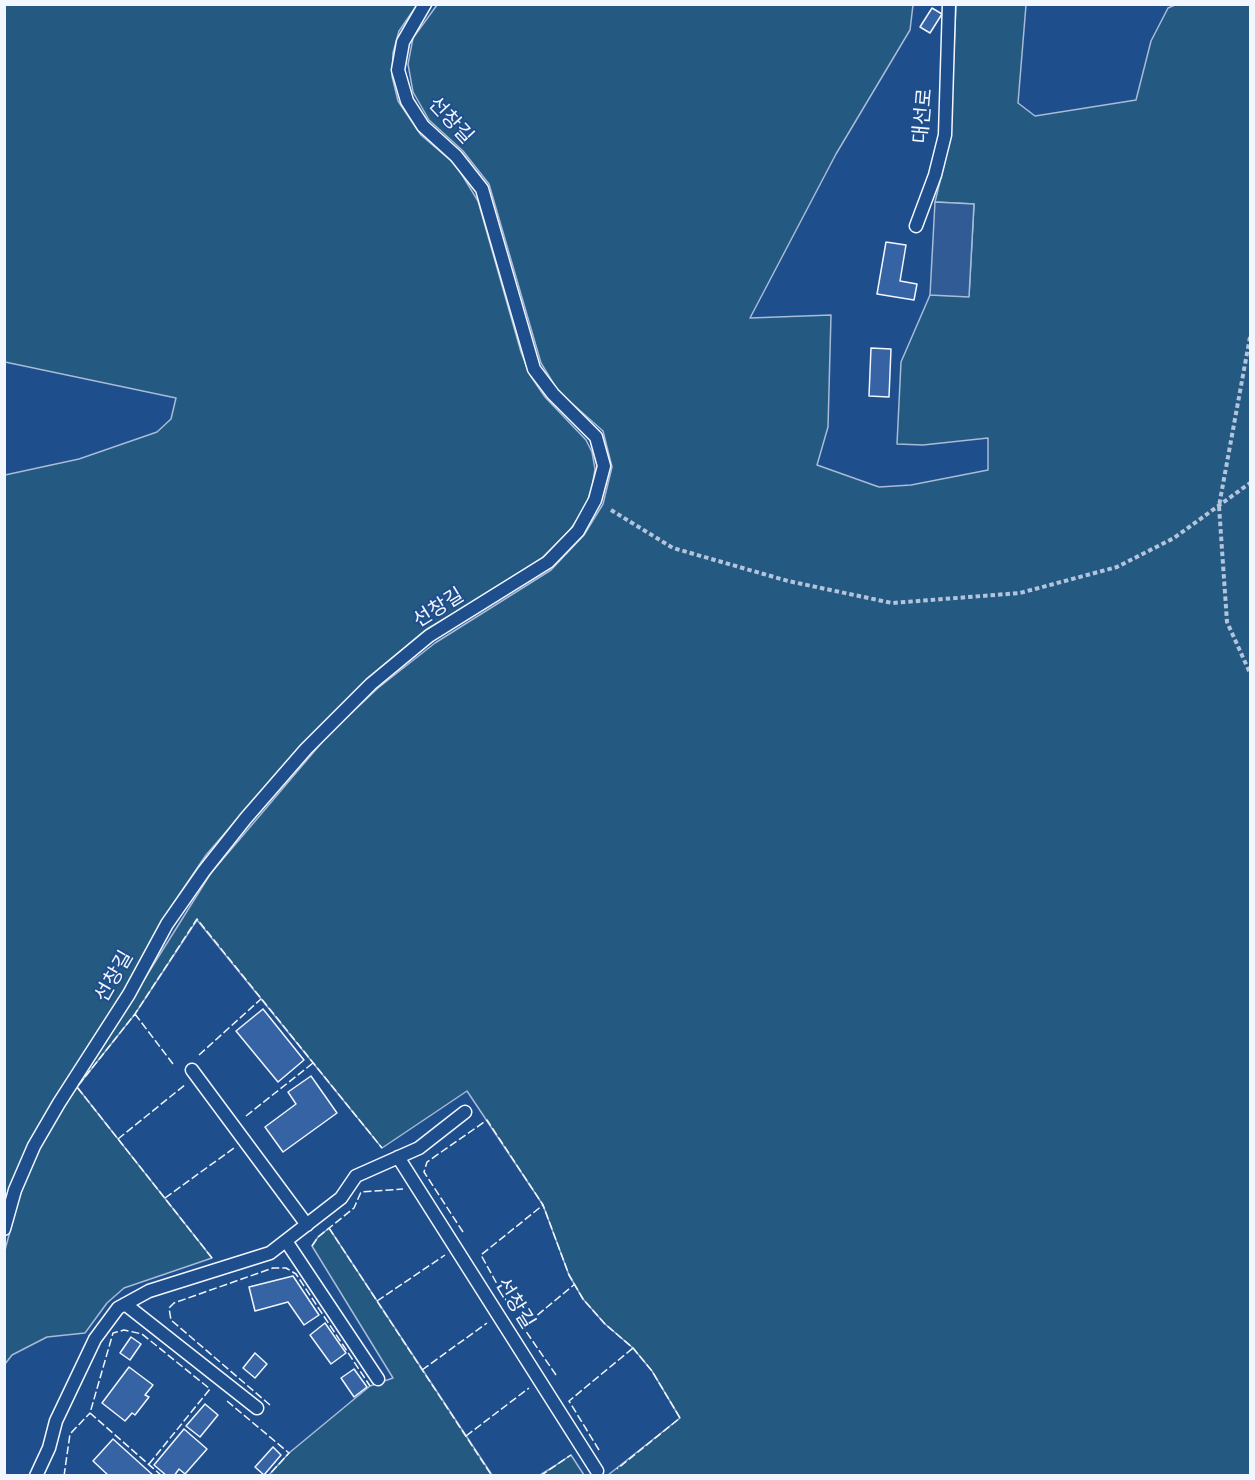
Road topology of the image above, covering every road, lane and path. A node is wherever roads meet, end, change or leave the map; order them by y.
1 (425, 4) edge
2 (949, 4) edge
3 (916, 226) dead end
4 (1251, 337) edge
5 (1251, 483) edge
6 (595, 500) junction
7 (1219, 506) junction
8 (1251, 673) edge
9 (192, 1070) dead end
10 (465, 1112) dead end
11 (399, 1157) junction
12 (307, 1225) junction
13 (4, 1229) edge
14 (286, 1241) junction
15 (125, 1304) junction
16 (378, 1379) dead end
17 (257, 1408) dead end
18 (597, 1471) dead end
19 (36, 1476) edge

1 - 6 lane, 선창길
2 - 3 lane, 대선로
4 - 7 path
5 - 7 path
6 - 7 path
6 - 13 lane, 선창길
7 - 8 path
9 - 12 lane
10 - 11 lane
11 - 12 lane
11 - 18 lane, 선창길
12 - 14 lane
14 - 15 lane
14 - 16 lane
15 - 17 lane
15 - 19 lane

